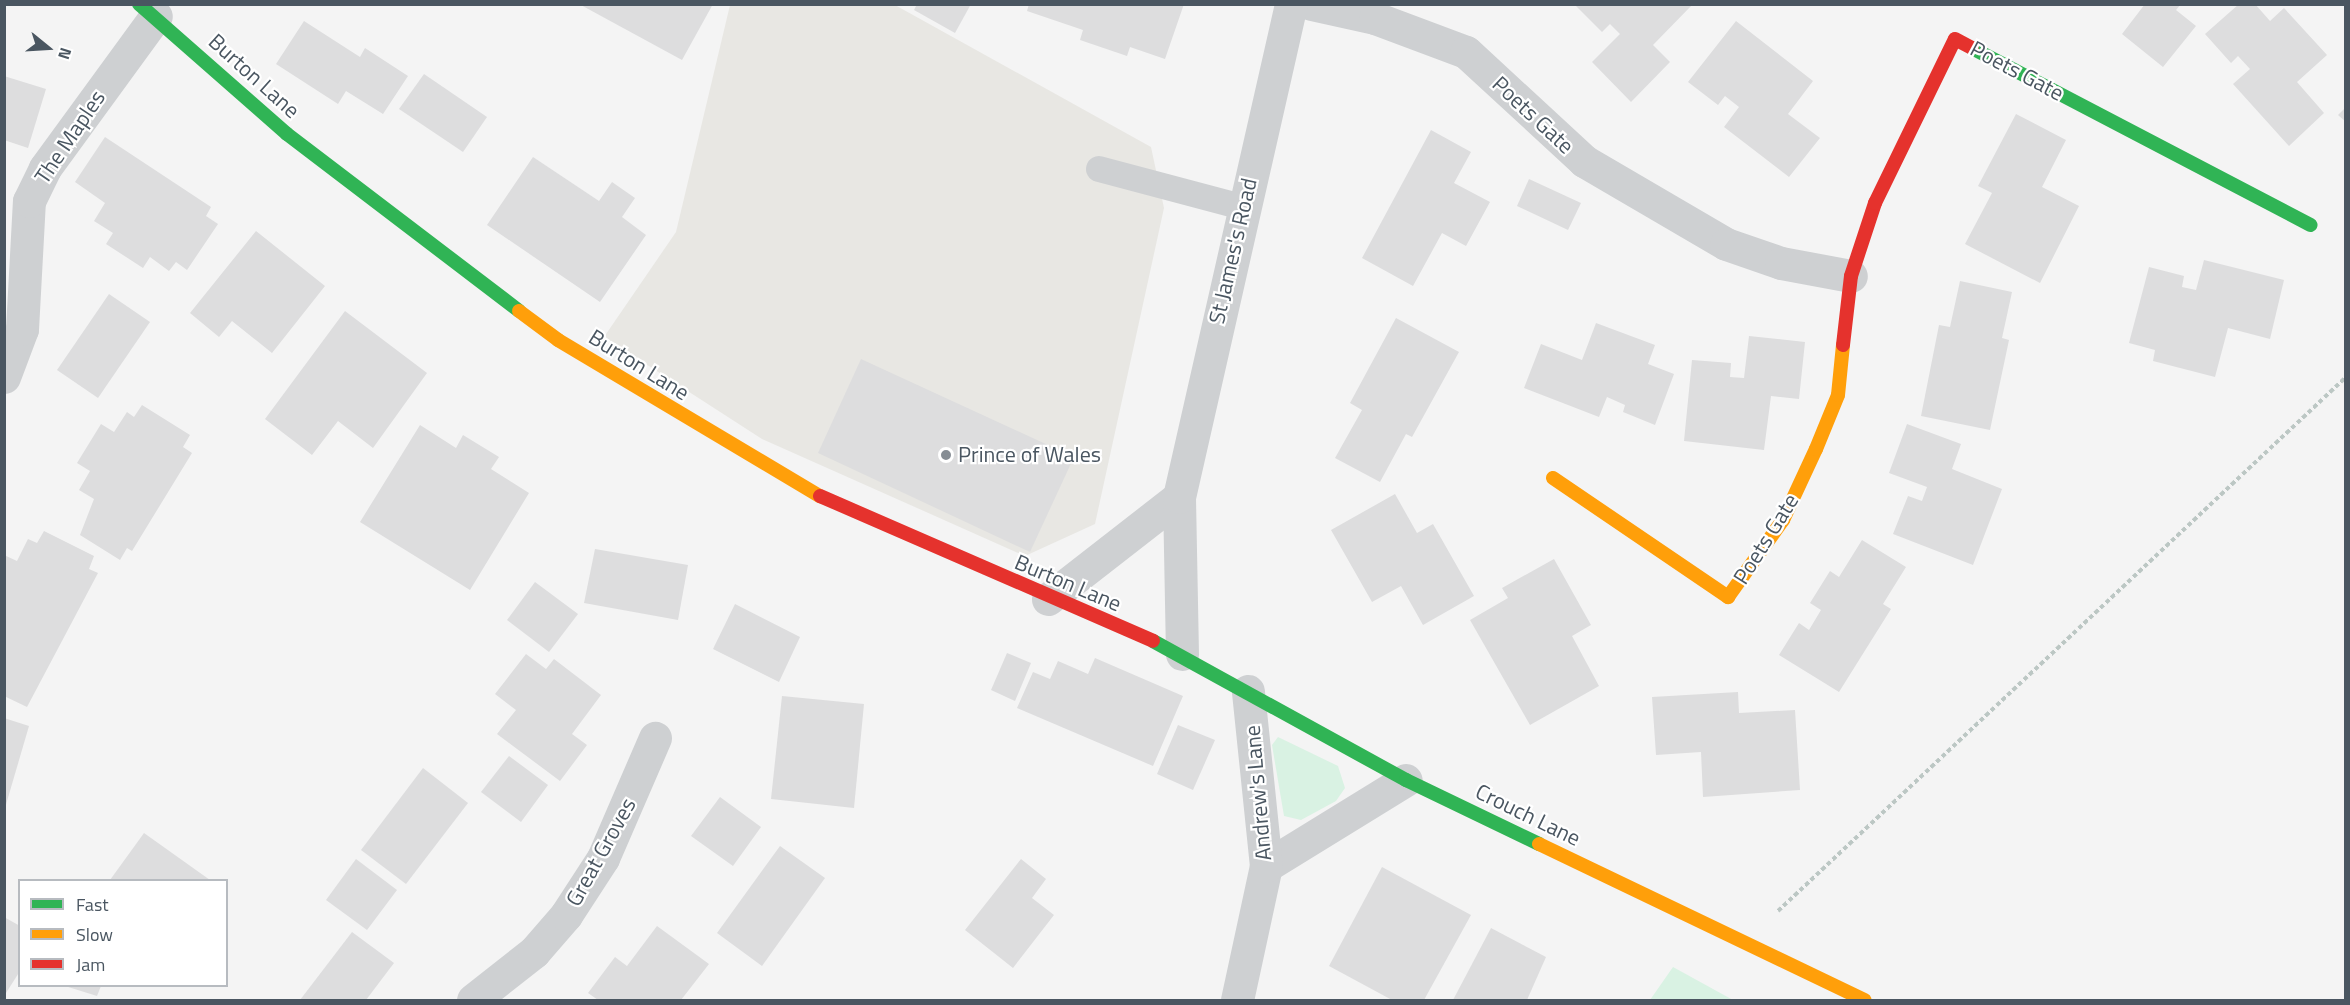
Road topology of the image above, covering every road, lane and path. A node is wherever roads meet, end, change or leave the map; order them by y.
1 (1291, 4) edge
2 (1311, 4) edge
3 (148, 10) edge
4 (1099, 169) dead end
5 (1242, 207) junction
6 (2310, 225) dead end
7 (1851, 276) junction
8 (4, 377) edge
9 (2346, 377) edge
10 (1553, 478) dead end
11 (1179, 497) junction
12 (1048, 599) junction
13 (1182, 654) junction
14 (1248, 691) junction
15 (655, 738) dead end
16 (1407, 780) junction
17 (1266, 866) junction
18 (1744, 942) junction
19 (473, 1000) edge
20 (1237, 1000) edge
21 (1864, 1000) edge

1 - 5 street, St James's Road
2 - 7 street, Poets Gate
3 - 8 street, The Maples
3 - 12 street, Burton Lane
4 - 5 lane
5 - 11 street, St James's Road
6 - 7 street, Poets Gate
7 - 10 street, Poets Gate
9 - 18 path
11 - 12 street
11 - 13 street, St James's Road
12 - 13 street, Burton Lane
13 - 14 street, Crouch Lane
14 - 16 street, Crouch Lane
14 - 17 street, Andrew's Lane
15 - 19 street, Great Groves
16 - 17 street
16 - 18 street, Crouch Lane
17 - 20 street, Andrew's Lane
18 - 21 street, Crouch Lane

